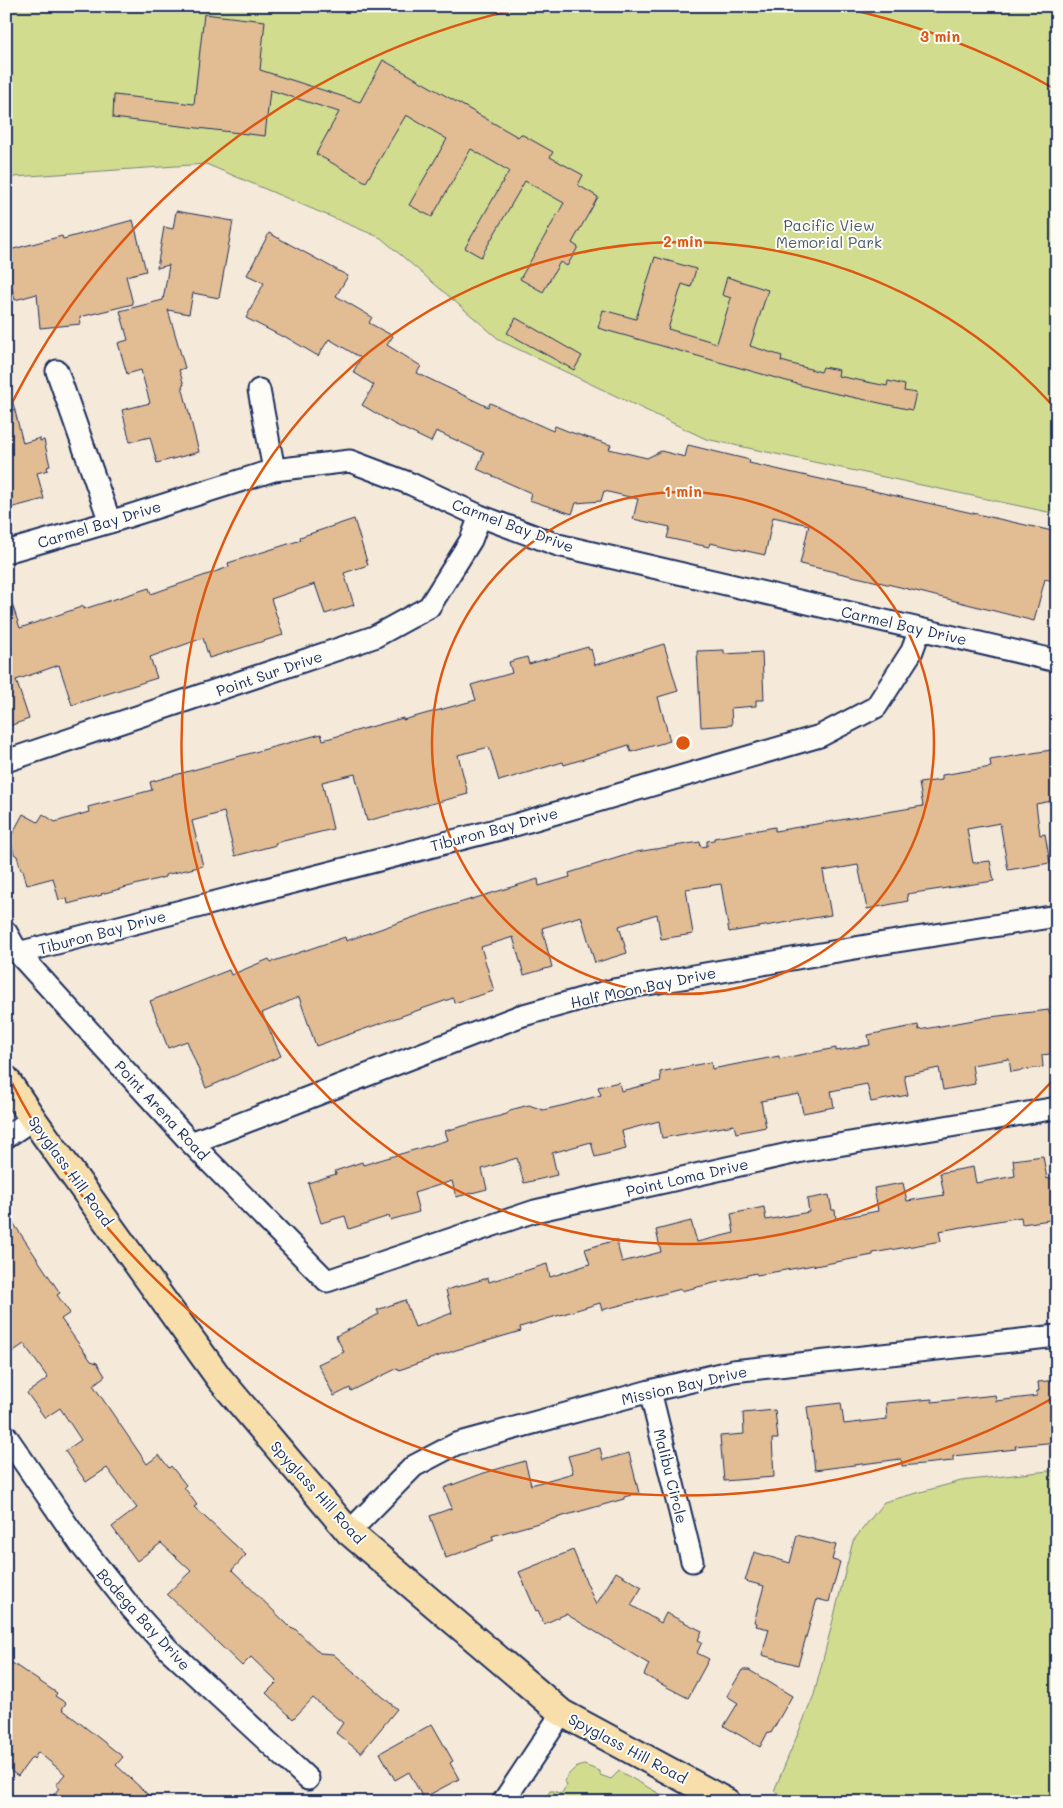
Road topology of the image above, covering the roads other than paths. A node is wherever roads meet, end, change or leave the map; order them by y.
1 (57, 371) dead end
2 (259, 390) dead end
3 (274, 470) junction
4 (480, 516) junction
5 (110, 522) junction
6 (6, 552) edge
7 (920, 629) junction
8 (1057, 661) edge
9 (6, 762) edge
10 (1057, 916) edge
11 (6, 932) edge
12 (18, 954) junction
13 (6, 1079) edge
14 (1057, 1108) edge
15 (33, 1119) junction
16 (6, 1138) edge
17 (191, 1142) junction
18 (326, 1281) joint
19 (1057, 1336) edge
20 (650, 1391) junction
21 (6, 1436) edge
22 (350, 1532) junction
23 (692, 1560) dead end
24 (562, 1713) junction
25 (308, 1779) dead end
26 (503, 1802) edge
27 (728, 1802) edge

1 - 5 street
2 - 3 street
3 - 4 street, Carmel Bay Drive
3 - 5 street, Carmel Bay Drive
4 - 7 street, Carmel Bay Drive
4 - 9 street, Point Sur Drive
5 - 6 street, Carmel Bay Drive
7 - 8 street, Carmel Bay Drive
7 - 12 street, Tiburon Bay Drive
10 - 17 street, Half Moon Bay Drive
11 - 12 street, Point Arena Road
12 - 17 street, Point Arena Road
13 - 15 main road, Spyglass Hill Road
14 - 18 street, Point Loma Drive
15 - 16 street
15 - 22 main road, Spyglass Hill Road
17 - 18 street, Point Arena Road
19 - 20 street, Mission Bay Drive
20 - 22 street, Mission Bay Drive
20 - 23 street, Malibu Circle
21 - 25 street, Bodega Bay Drive
22 - 24 main road, Spyglass Hill Road
24 - 26 street
24 - 27 main road, Spyglass Hill Road

